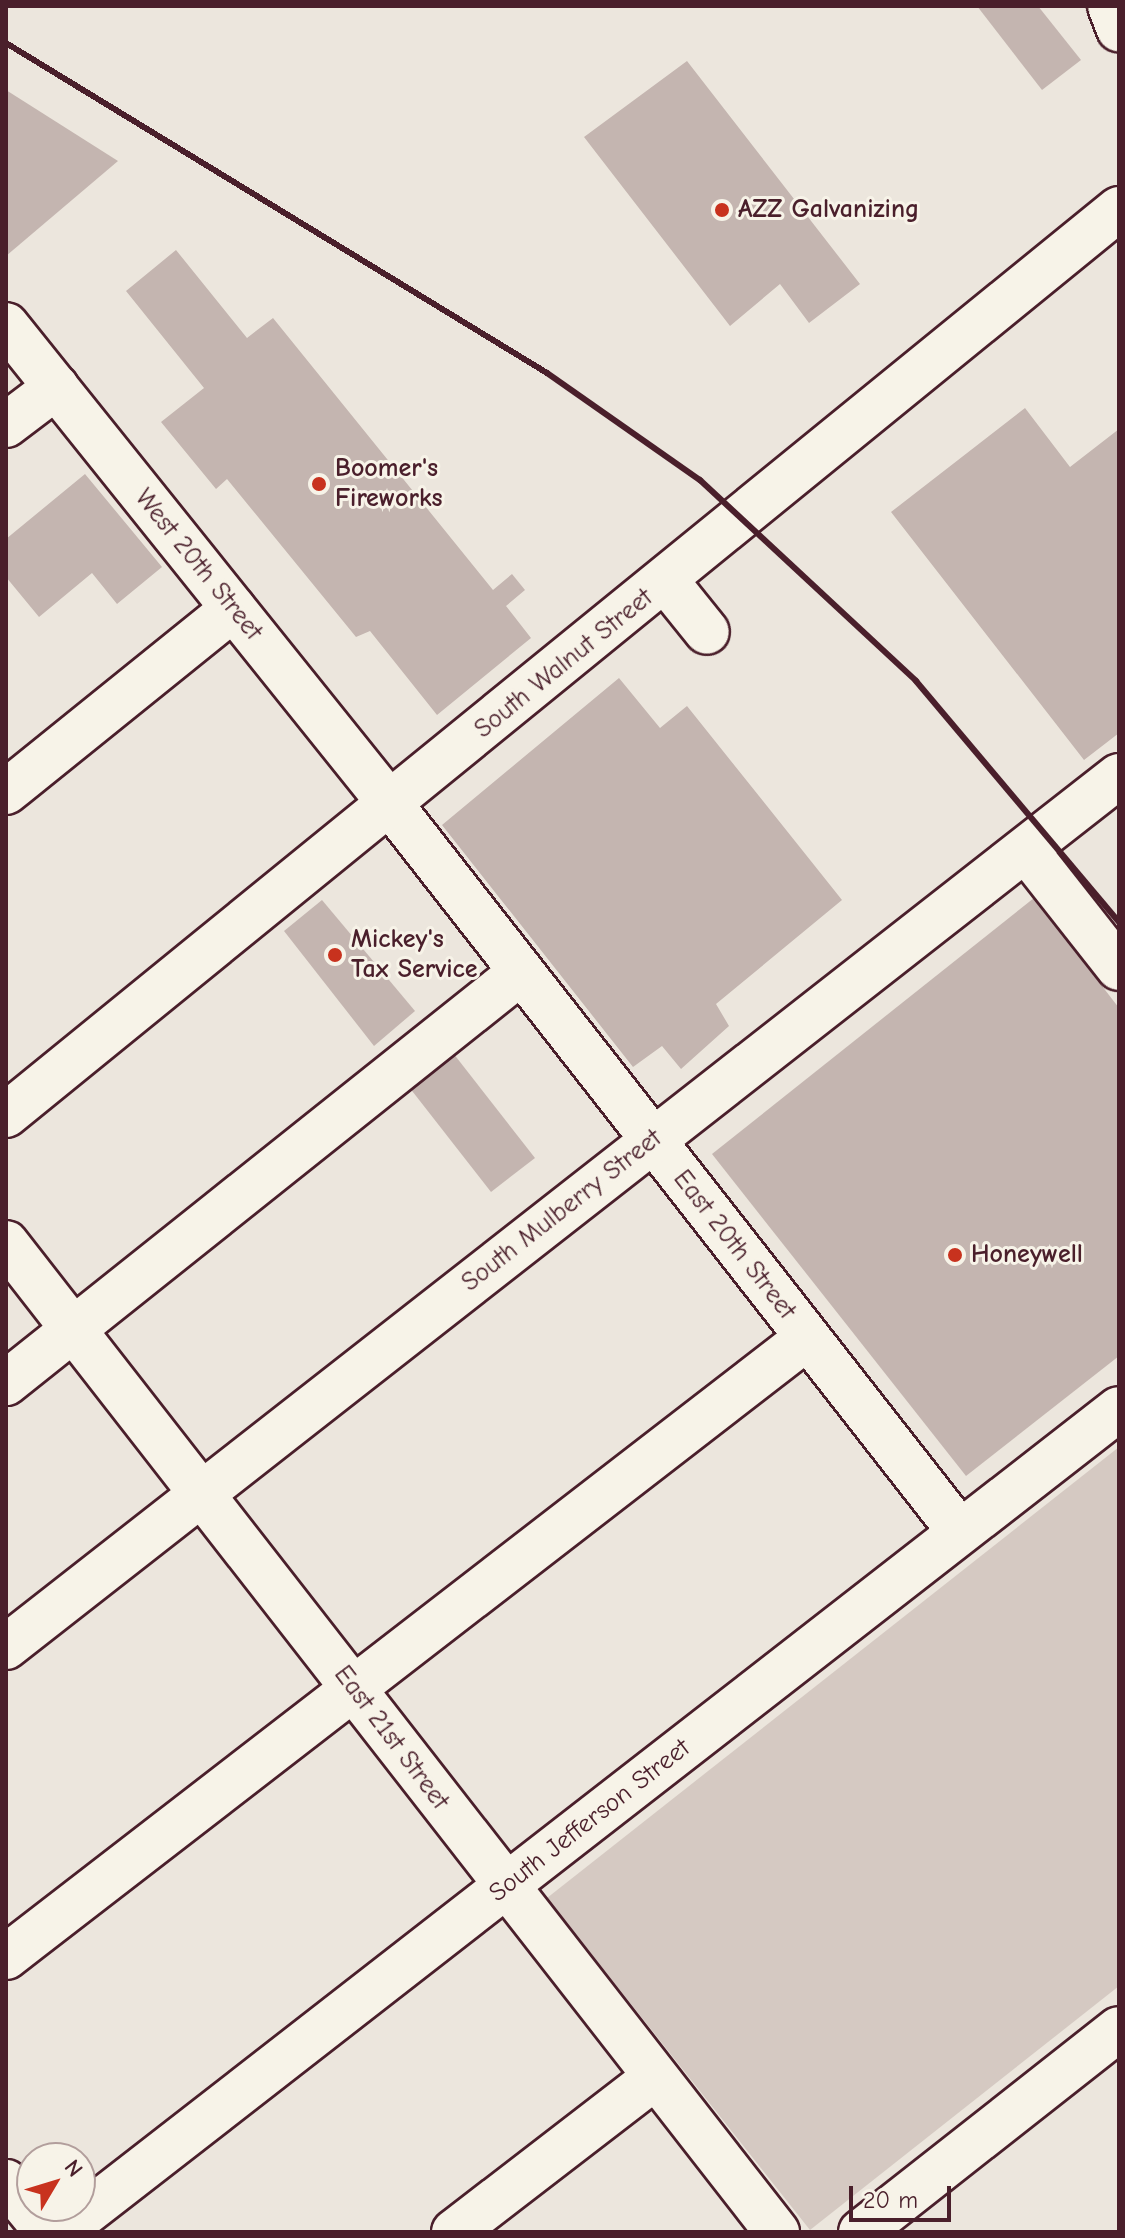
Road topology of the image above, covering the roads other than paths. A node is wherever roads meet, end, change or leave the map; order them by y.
1 (1110, 6) edge
2 (1119, 29) edge
3 (1119, 209) edge
4 (6, 325) edge
5 (56, 387) junction
6 (6, 425) edge
7 (666, 581) junction
8 (233, 609) junction
9 (707, 632) dead end
10 (1119, 776) edge
11 (6, 792) edge
12 (391, 805) junction
13 (1026, 850) junction
14 (1119, 968) edge
15 (520, 973) junction
16 (6, 1115) edge
17 (653, 1141) junction
18 (6, 1243) edge
19 (74, 1329) junction
20 (807, 1338) junction
21 (6, 1383) edge
22 (1119, 1409) edge
23 (200, 1492) junction
24 (960, 1532) junction
25 (6, 1647) edge
26 (351, 1686) junction
27 (505, 1888) junction
28 (6, 1957) edge
29 (1119, 2029) edge
30 (654, 2078) junction
31 (6, 2182) edge
32 (47, 2232) edge
33 (61, 2232) edge
34 (454, 2232) edge
35 (777, 2232) edge
36 (861, 2232) edge

1 - 2 street
3 - 7 street, South Walnut Street
4 - 5 street, West 20th Street
5 - 6 street
5 - 8 street, West 20th Street
7 - 9 street
7 - 12 street, South Walnut Street
8 - 11 street
8 - 12 street, West 20th Street
10 - 13 street, South Mulberry Street
12 - 15 street, East 20th Street
12 - 16 street, South Walnut Street
13 - 14 street
13 - 17 street, South Mulberry Street
15 - 17 street, East 20th Street
15 - 19 street
17 - 20 street, East 20th Street
17 - 23 street, South Mulberry Street
18 - 19 street, East 21st Street
19 - 21 street
19 - 23 street, East 21st Street
20 - 24 street, East 20th Street
20 - 26 street
22 - 24 street, South Jefferson Street
23 - 25 street, South Mulberry Street
23 - 26 street, East 21st Street
24 - 27 street, South Jefferson Street
26 - 27 street, East 21st Street
26 - 28 street
27 - 30 street, East 21st Street
27 - 33 street, South Jefferson Street
29 - 36 street
30 - 34 street
30 - 35 street, East 21st Street
31 - 32 street

